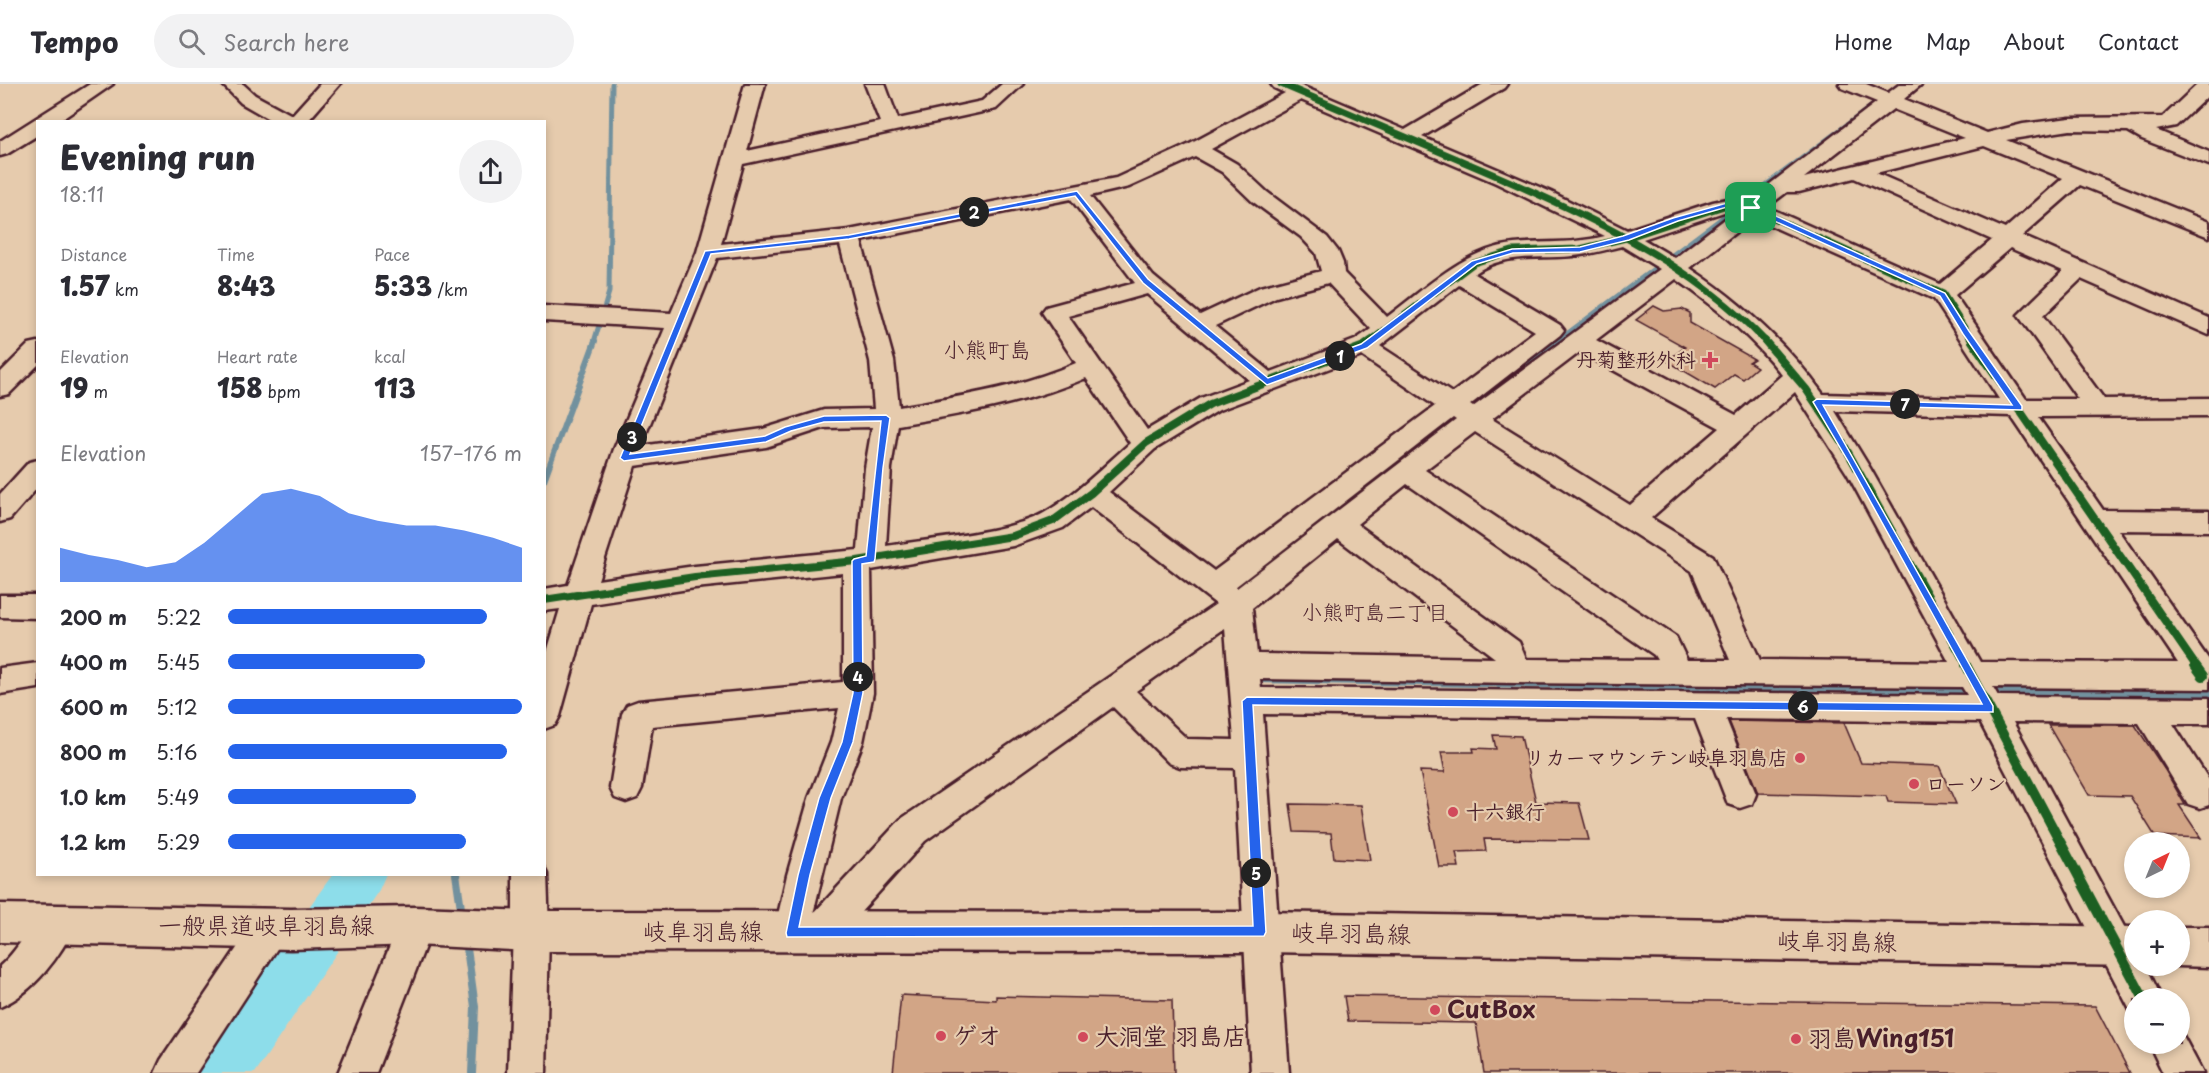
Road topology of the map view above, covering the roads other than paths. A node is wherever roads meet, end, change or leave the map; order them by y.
1 (103, 84) edge
2 (232, 84) edge
3 (330, 84) edge
4 (755, 84) edge
5 (875, 84) edge
6 (1013, 84) edge
7 (1281, 84) edge
8 (1497, 84) edge
9 (1849, 84) edge
10 (1911, 84) edge
11 (2209, 84) edge
12 (1301, 92) junction
13 (1890, 101) junction
14 (47, 120) edge
15 (286, 120) edge
16 (298, 120) edge
17 (891, 126) junction
18 (2134, 126) junction
19 (36, 127) edge
20 (1407, 137) junction
21 (1987, 140) junction
22 (1196, 148) junction
23 (0, 150) edge
24 (2209, 159) edge
25 (732, 160) junction
26 (1857, 172) junction
27 (2077, 177) junction
28 (1779, 186) junction
29 (1077, 193) junction
30 (1751, 208) junction
31 (2209, 230) edge
32 (849, 237) junction
33 (1626, 238) junction
34 (2007, 239) junction
35 (708, 252) junction
36 (1675, 269) junction
37 (2078, 270) junction
38 (1333, 275) junction
39 (1460, 276) junction
40 (1151, 286) junction
41 (1943, 294) junction
42 (546, 313) edge
43 (680, 321) junction
44 (1200, 324) junction
45 (2209, 327) edge
46 (1386, 330) junction
47 (1567, 337) junction
48 (1364, 346) junction
49 (36, 351) edge
50 (1092, 366) junction
51 (9, 369) edge
52 (1797, 376) junction
53 (1267, 382) junction
54 (0, 388) edge
55 (1817, 402) junction
56 (2097, 407) junction
57 (2209, 407) edge
58 (2019, 408) junction
59 (1463, 412) junction
60 (886, 418) junction
61 (1738, 427) junction
62 (1146, 443) junction
63 (624, 458) junction
64 (1406, 470) junction
65 (36, 472) edge
66 (1091, 493) junction
67 (1355, 494) junction
68 (0, 512) edge
69 (1633, 518) junction
70 (2095, 520) junction
71 (2209, 521) edge
72 (1337, 524) junction
73 (864, 560) junction
74 (579, 595) junction
75 (1226, 595) junction
76 (546, 600) edge
77 (0, 606) edge
78 (36, 607) edge
79 (1245, 666) junction
80 (1517, 671) junction
81 (1678, 671) junction
82 (36, 672) edge
83 (1749, 672) junction
84 (1971, 673) junction
85 (2206, 676) edge
86 (0, 681) edge
87 (1114, 688) junction
88 (858, 693) junction
89 (1247, 701) junction
90 (1705, 705) junction
91 (1990, 709) junction
92 (546, 710) edge
93 (2147, 710) junction
94 (2209, 711) edge
95 (1250, 754) junction
96 (626, 788) dead end
97 (1740, 794) dead end
98 (2200, 794) dead end
99 (530, 876) edge
100 (0, 923) edge
101 (58, 923) junction
102 (422, 926) junction
103 (280, 929) junction
104 (517, 930) junction
105 (1260, 932) junction
106 (805, 933) junction
107 (2124, 945) edge
108 (2124, 947) edge
109 (2190, 947) edge
110 (2209, 947) edge
111 (0, 989) edge
112 (2174, 1054) edge
113 (174, 1073) edge
114 (357, 1073) edge
115 (527, 1073) edge
116 (1270, 1073) edge
117 (2184, 1073) edge

1 - 14 street
2 - 15 street
3 - 16 street
4 - 25 street
5 - 17 street
6 - 17 street
7 - 12 street
8 - 20 street
9 - 13 street
10 - 13 street
11 - 18 street
12 - 20 street
12 - 22 street
13 - 21 street
13 - 28 street
17 - 25 street
18 - 21 street
18 - 24 street
19 - 23 street
20 - 33 street
21 - 26 street
21 - 27 street
22 - 29 street
22 - 38 street
25 - 35 street
26 - 28 street
26 - 34 street
27 - 31 street
27 - 34 street
28 - 30 street
29 - 32 street
29 - 40 street
30 - 33 street
30 - 36 street
30 - 41 street
32 - 35 street
32 - 60 street
33 - 36 street
33 - 39 street
34 - 37 street
34 - 41 street
35 - 43 street
36 - 47 street
36 - 52 street
37 - 45 street
37 - 56 street
38 - 44 street
38 - 46 street
39 - 46 street
39 - 47 street
40 - 44 street
40 - 50 street
41 - 58 street
42 - 43 street
43 - 63 street
44 - 53 street
46 - 48 street
47 - 59 street
47 - 61 street
48 - 53 street
48 - 59 street
49 - 51 street
50 - 60 street
50 - 62 street
51 - 54 street
52 - 55 street
52 - 61 street
53 - 62 street
55 - 58 street
55 - 84 street
56 - 57 street
56 - 58 street
58 - 70 street
59 - 64 street
59 - 67 street
59 - 69 street
60 - 63 street
60 - 73 street
61 - 69 street
62 - 66 street
63 - 74 street
64 - 67 street
64 - 81 street
65 - 68 street
66 - 73 street
66 - 75 street
67 - 72 street
67 - 75 street
69 - 83 street
70 - 71 street
70 - 85 street
72 - 75 street
72 - 80 street
73 - 74 street
73 - 88 street
74 - 76 street
74 - 92 street
75 - 79 street
75 - 87 street
77 - 78 street
79 - 80 street
79 - 89 street
80 - 81 street
81 - 83 street
82 - 86 street
83 - 84 street
84 - 85 street
84 - 91 street
87 - 95 street
87 - 106 street
88 - 96 street
88 - 106 street
89 - 90 street
89 - 95 street
90 - 91 street
90 - 97 street
91 - 93 street
91 - 107 street
93 - 94 street
93 - 98 street
95 - 105 street
99 - 104 street
100 - 101 main road, 一般県道岐阜羽島線
101 - 103 main road, 一般県道岐阜羽島線
101 - 111 street
102 - 103 main road, 一般県道岐阜羽島線
102 - 104 main road, 一般県道岐阜羽島線
102 - 114 street
103 - 113 street
104 - 106 main road, 岐阜羽島線
104 - 115 street
105 - 106 main road, 岐阜羽島線
105 - 108 main road, 岐阜羽島線
105 - 116 street
109 - 110 main road
112 - 117 street

